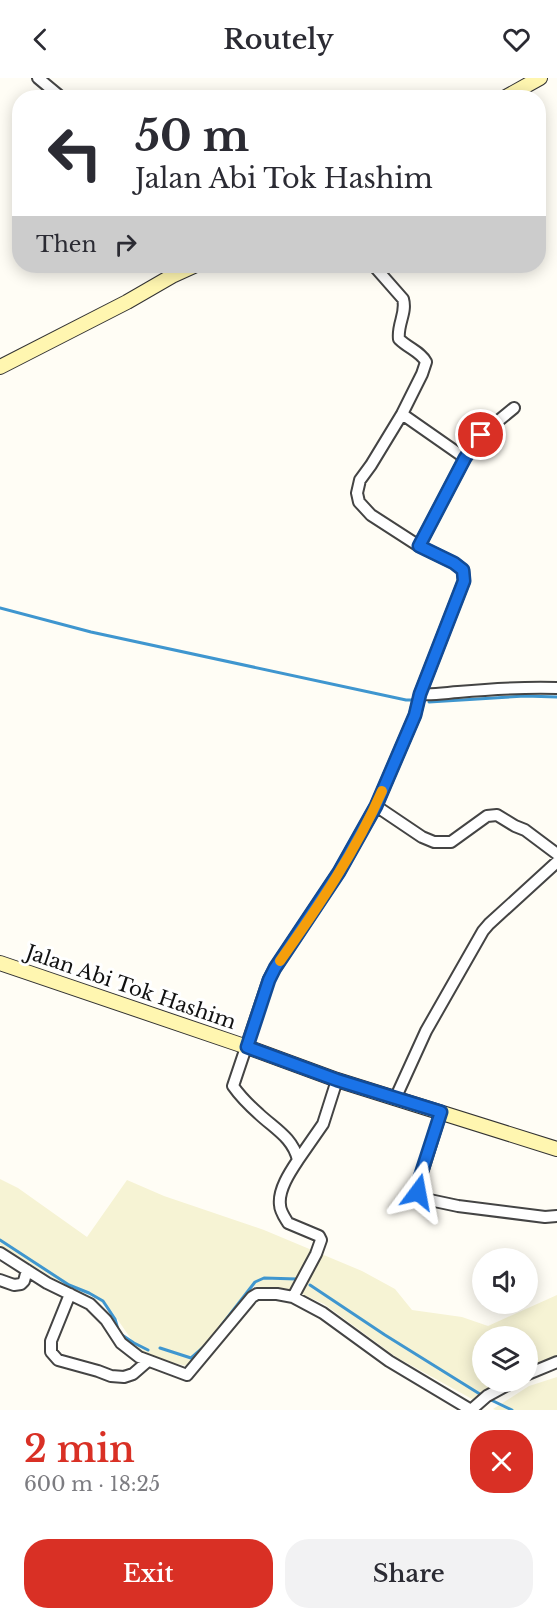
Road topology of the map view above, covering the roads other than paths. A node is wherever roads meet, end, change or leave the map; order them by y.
1 (38, 78) edge
2 (540, 78) edge
3 (52, 90) edge
4 (518, 90) edge
5 (179, 273) edge
6 (380, 273) edge
7 (0, 367) edge
8 (514, 408) dead end
9 (402, 414) junction
10 (465, 458) junction
11 (419, 546) junction
12 (557, 688) edge
13 (420, 694) junction
14 (376, 806) junction
15 (557, 855) edge
16 (557, 862) edge
17 (0, 963) edge
18 (247, 1047) junction
19 (337, 1080) junction
20 (395, 1099) junction
21 (441, 1112) junction
22 (557, 1149) edge
23 (298, 1160) junction
24 (557, 1216) edge
25 (0, 1252) edge
26 (27, 1270) junction
27 (0, 1280) edge
28 (70, 1294) junction
29 (293, 1297) junction
30 (148, 1361) junction
31 (557, 1362) edge
32 (538, 1370) edge
33 (494, 1392) edge

1 - 3 street
2 - 4 main road
5 - 7 main road
6 - 9 street
8 - 10 street
9 - 10 street
9 - 11 street
10 - 11 street
11 - 13 street
12 - 13 street
13 - 14 street
14 - 15 street
14 - 18 street
16 - 20 street
17 - 18 main road, Jalan Abi Tok Hashim
18 - 19 main road, Jalan Abi Tok Hashim
18 - 23 street
19 - 20 main road, Jalan Abi Tok Hashim
19 - 23 street
20 - 21 main road, Jalan Abi Tok Hashim
21 - 22 main road, Jalan Abi Tok Hashim
21 - 24 street
23 - 29 street
25 - 26 street
26 - 27 street
26 - 28 street
28 - 30 street
28 - 30 street
29 - 30 street
29 - 33 street
31 - 32 street

